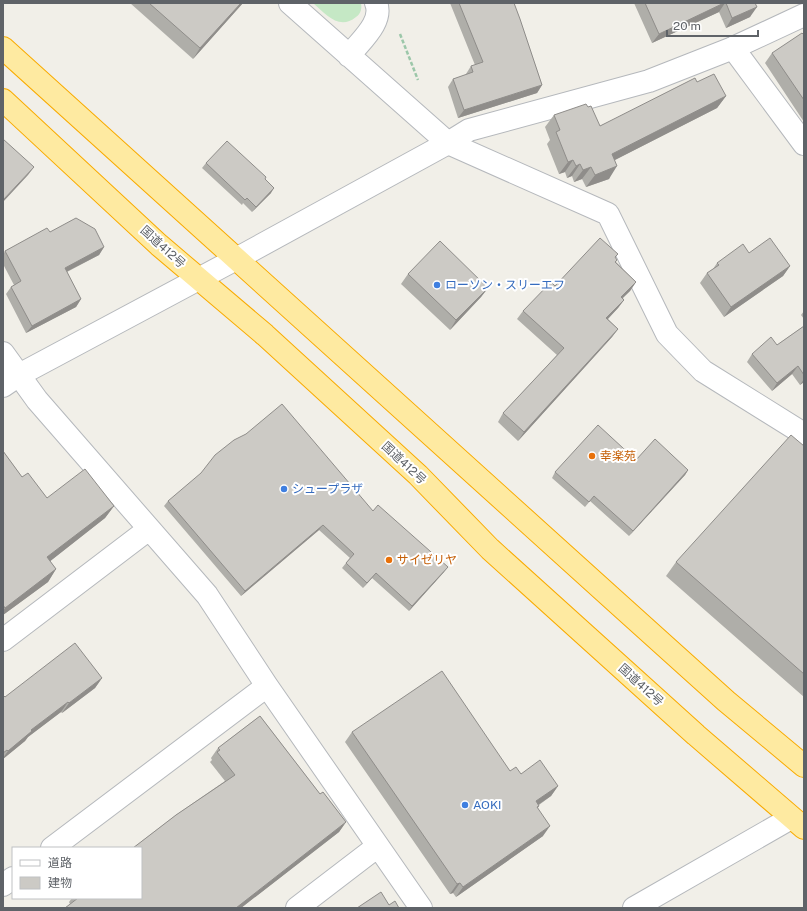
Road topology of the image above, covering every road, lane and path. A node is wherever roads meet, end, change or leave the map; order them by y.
1 (290, 3) edge
2 (377, 6) edge
3 (804, 15) edge
4 (3, 48) edge
5 (733, 48) junction
6 (349, 56) junction
7 (418, 80) dead end
8 (3, 100) edge
9 (448, 143) junction
10 (804, 144) edge
11 (236, 259) junction
12 (198, 279) junction
13 (3, 353) edge
14 (11, 380) edge
15 (804, 434) edge
16 (149, 529) junction
17 (3, 640) edge
18 (267, 686) junction
19 (804, 766) edge
20 (798, 823) edge
21 (378, 846) junction
22 (53, 847) edge
23 (12, 879) edge
24 (3, 885) edge
25 (297, 908) edge
26 (421, 908) edge
27 (634, 908) edge

1 - 6 street
2 - 6 street
2 - 7 path
3 - 5 street
4 - 11 highway
5 - 9 street
5 - 10 street
6 - 9 street
8 - 12 highway, 国道412号
9 - 11 street
9 - 15 street
11 - 12 street
11 - 19 highway
12 - 14 street
12 - 20 highway, 国道412号
13 - 14 street
14 - 16 street
16 - 17 street
16 - 18 street
18 - 21 street
18 - 22 street
20 - 27 street
21 - 25 street
21 - 26 street
23 - 24 street

